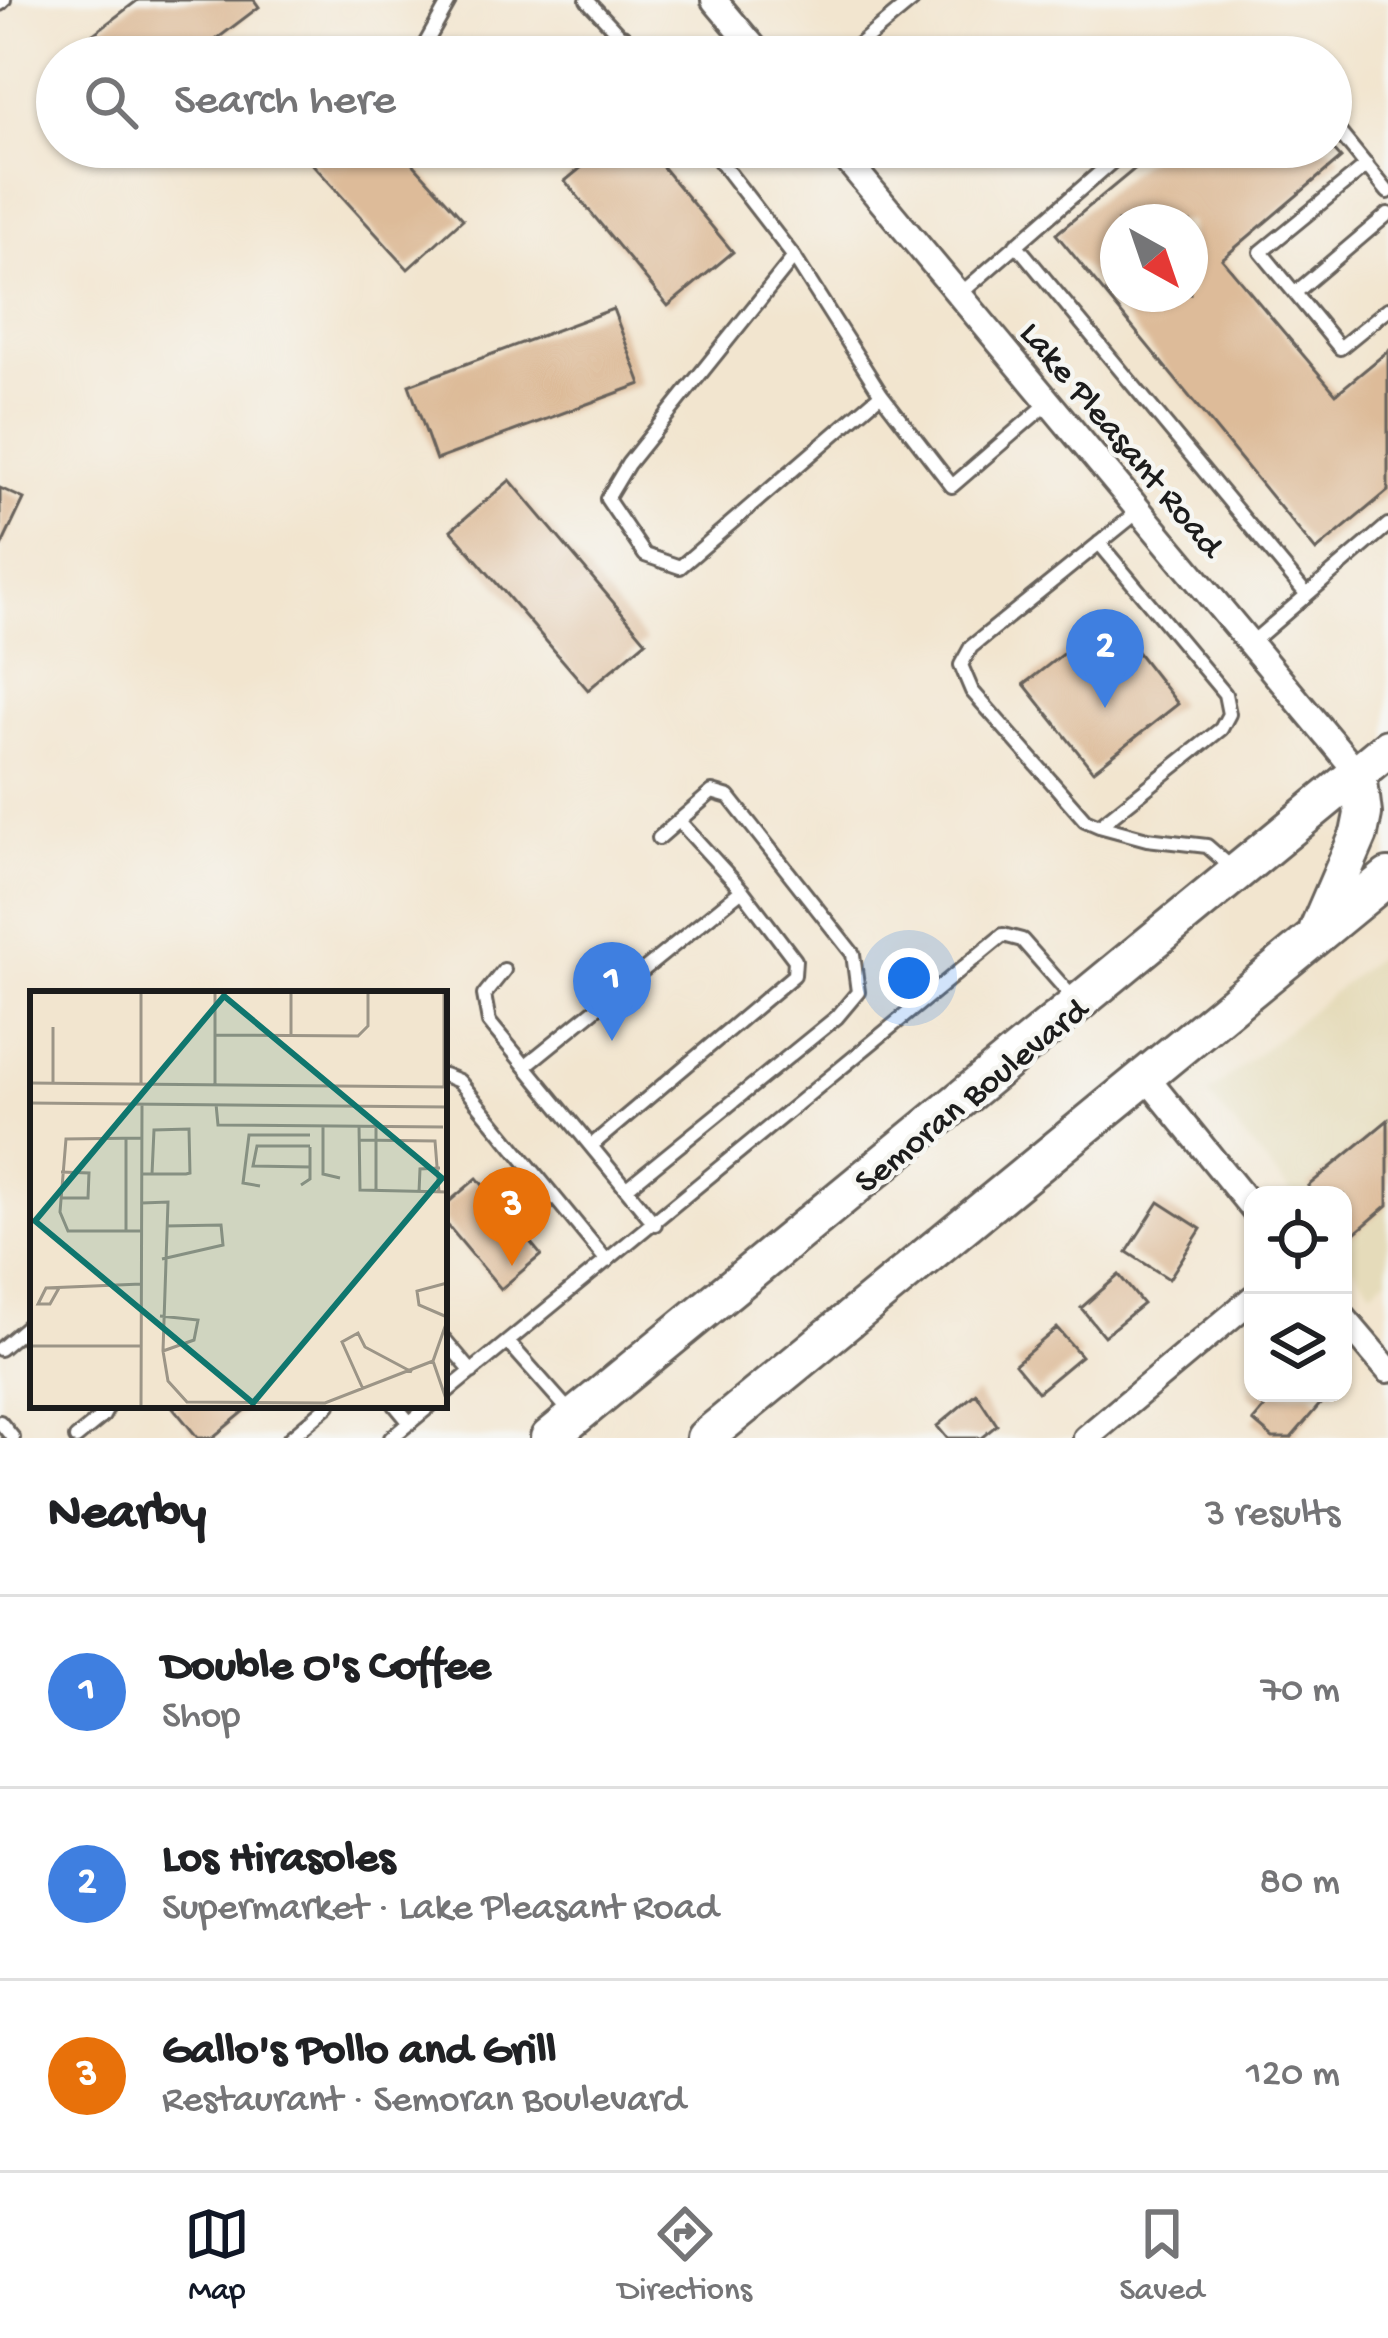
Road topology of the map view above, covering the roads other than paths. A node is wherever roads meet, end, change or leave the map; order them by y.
1 (450, 0) edge
2 (587, 0) edge
3 (715, 0) edge
4 (913, 0) edge
5 (430, 36) edge
6 (623, 36) edge
7 (745, 36) edge
8 (869, 36) edge
9 (1352, 148) edge
10 (1366, 165) junction
11 (726, 168) edge
12 (853, 168) edge
13 (1105, 168) edge
14 (1388, 192) edge
15 (1388, 214) edge
16 (1016, 244) junction
17 (794, 257) junction
18 (1295, 293) junction
19 (959, 295) junction
20 (1388, 309) edge
21 (881, 394) junction
22 (1048, 403) junction
23 (1139, 511) junction
24 (1388, 525) edge
25 (1099, 543) junction
26 (1307, 595) junction
27 (1250, 644) junction
28 (1388, 748) edge
29 (1358, 773) junction
30 (679, 821) junction
31 (1099, 826) junction
32 (659, 838) dead end
33 (1238, 872) junction
34 (1388, 877) edge
35 (742, 890) junction
36 (1314, 938) junction
37 (504, 970) dead end
38 (1078, 1004) junction
39 (525, 1066) junction
40 (447, 1077) edge
41 (1146, 1077) junction
42 (592, 1145) junction
43 (628, 1187) junction
44 (1244, 1198) edge
45 (655, 1224) junction
46 (607, 1261) junction
47 (1244, 1306) edge
48 (30, 1323) edge
49 (1352, 1328) edge
50 (508, 1342) junction
51 (447, 1343) edge
52 (0, 1348) edge
53 (1388, 1370) edge
54 (472, 1372) junction
55 (447, 1392) edge
56 (107, 1408) edge
57 (325, 1408) edge
58 (397, 1408) edge
59 (428, 1408) edge
60 (0, 1422) edge
61 (410, 1423) junction
62 (562, 1428) edge
63 (13, 1438) edge
64 (76, 1438) edge
65 (290, 1438) edge
66 (391, 1438) edge
67 (705, 1438) edge
68 (1086, 1438) edge

1 - 5 lane
2 - 6 lane
3 - 7 street
4 - 8 lane
9 - 10 lane
10 - 14 lane
10 - 18 lane
11 - 17 lane
12 - 19 street, Lake Pleasant Road
13 - 16 lane
15 - 18 lane
16 - 19 lane
16 - 26 lane
17 - 21 lane
17 - 21 lane
18 - 20 lane
19 - 22 street, Lake Pleasant Road
21 - 22 lane
22 - 23 street, Lake Pleasant Road
23 - 25 lane
23 - 27 street, Lake Pleasant Road
24 - 26 lane
25 - 31 lane
25 - 31 lane
26 - 27 lane
27 - 29 street, Lake Pleasant Road
28 - 29 main road, Semoran Boulevard
29 - 33 main road, Semoran Boulevard
29 - 36 main road
30 - 32 lane
30 - 35 lane
30 - 43 lane
31 - 33 lane
33 - 38 main road, Semoran Boulevard
34 - 36 main road
35 - 39 lane
35 - 42 lane
36 - 41 main road
37 - 39 lane
38 - 45 lane
38 - 62 main road, Semoran Boulevard
39 - 42 lane
40 - 46 lane
41 - 44 street
41 - 67 main road
42 - 43 lane
43 - 45 lane
45 - 46 lane
46 - 50 lane
47 - 68 street
48 - 52 lane
49 - 53 street
50 - 54 lane
50 - 62 lane
51 - 54 lane
54 - 55 lane
56 - 64 lane
57 - 65 lane
58 - 61 lane
59 - 61 lane
60 - 63 lane
61 - 66 lane

